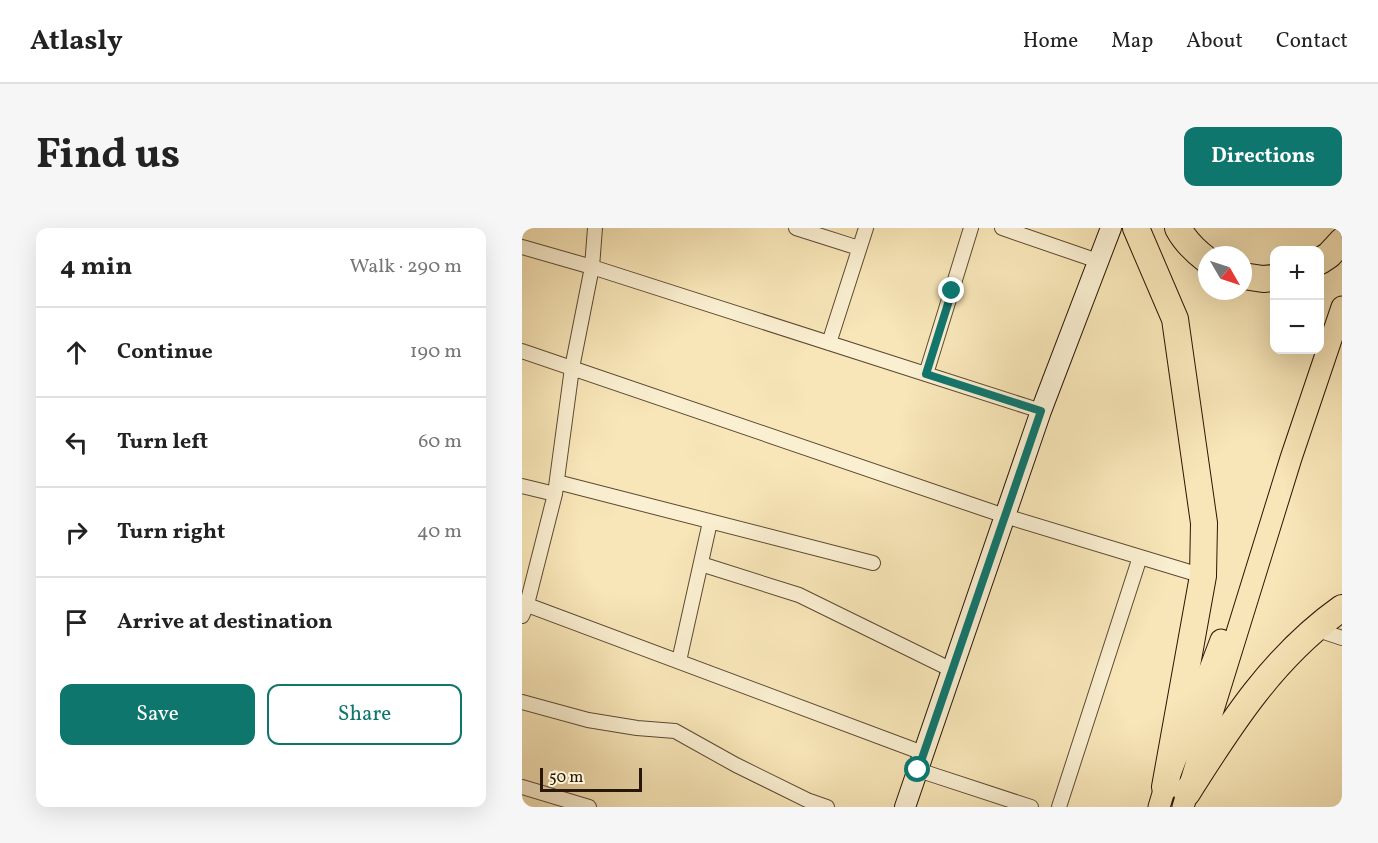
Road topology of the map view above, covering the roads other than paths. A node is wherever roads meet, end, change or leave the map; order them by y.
1 (596, 228) edge
2 (796, 228) edge
3 (866, 228) edge
4 (971, 228) edge
5 (1002, 228) edge
6 (1111, 228) edge
7 (1136, 228) edge
8 (1178, 228) edge
9 (1342, 242) edge
10 (522, 247) edge
11 (859, 248) junction
12 (1198, 253) edge
13 (1324, 258) edge
14 (1098, 261) junction
15 (592, 267) junction
16 (1252, 277) edge
17 (1270, 278) edge
18 (1342, 307) edge
19 (829, 343) junction
20 (522, 351) edge
21 (572, 368) junction
22 (926, 374) junction
23 (1041, 411) junction
24 (522, 486) edge
25 (556, 488) junction
26 (1005, 516) junction
27 (710, 522) junction
28 (1140, 557) junction
29 (873, 563) dead end
30 (701, 564) junction
31 (1203, 576) junction
32 (524, 608) edge
33 (1342, 608) edge
34 (1315, 629) junction
35 (1342, 638) edge
36 (679, 661) junction
37 (952, 670) junction
38 (522, 702) edge
39 (921, 762) junction
40 (522, 787) edge
41 (1173, 798) edge
42 (589, 807) edge
43 (827, 807) edge
44 (906, 807) edge
45 (1031, 807) edge
46 (1059, 807) edge

1 - 15 street
2 - 11 street
3 - 11 street
4 - 22 street
5 - 14 street
6 - 14 street
7 - 31 highway
8 - 12 highway
9 - 13 highway
10 - 15 street
11 - 19 street
14 - 23 street
15 - 19 street
15 - 21 street
16 - 17 highway
18 - 41 main road
19 - 22 street
20 - 21 street
21 - 25 street
21 - 26 street
22 - 23 street
23 - 26 street
24 - 25 street
25 - 27 street
25 - 32 street
26 - 28 street
26 - 37 street
27 - 29 street
27 - 30 street
28 - 31 street
28 - 46 street
30 - 36 street
30 - 37 street
31 - 41 highway
32 - 36 street
33 - 34 highway
34 - 35 street
34 - 41 highway
36 - 39 street
37 - 39 street
38 - 43 street
39 - 44 street
39 - 45 street
40 - 42 street

